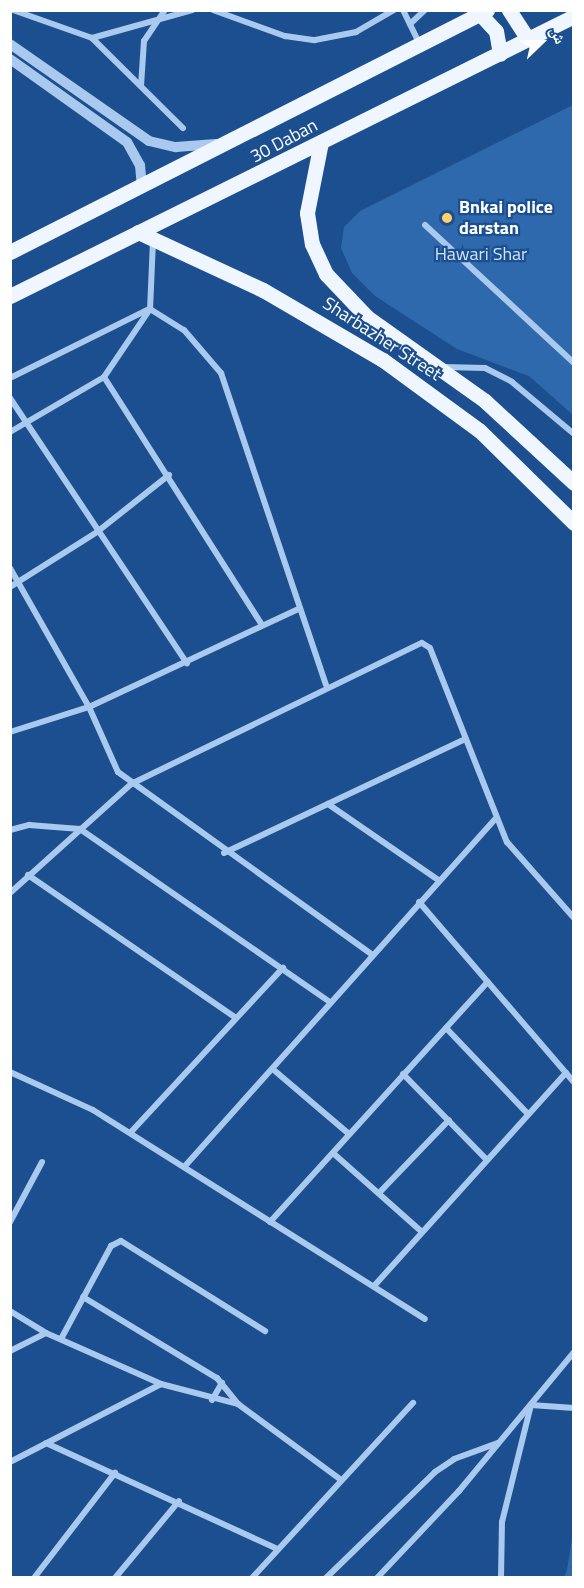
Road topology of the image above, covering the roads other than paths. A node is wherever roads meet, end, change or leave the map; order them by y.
1 (13, 10) edge
2 (165, 10) edge
3 (192, 10) edge
4 (213, 10) edge
5 (394, 10) edge
6 (403, 10) edge
7 (425, 10) edge
8 (509, 10) edge
9 (484, 12) edge
10 (573, 16) edge
11 (162, 20) junction
12 (410, 24) junction
13 (92, 38) junction
14 (528, 39) junction
15 (10, 44) edge
16 (420, 45) junction
17 (500, 54) junction
18 (10, 58) edge
19 (141, 87) junction
20 (183, 128) dead end
21 (232, 142) junction
22 (321, 142) junction
23 (142, 186) junction
24 (425, 225) dead end
25 (138, 232) junction
26 (153, 238) junction
27 (10, 252) edge
28 (10, 296) edge
29 (150, 309) junction
30 (573, 363) edge
31 (438, 367) junction
32 (104, 377) junction
33 (10, 378) edge
34 (10, 398) edge
35 (25, 422) junction
36 (10, 432) edge
37 (573, 434) edge
38 (169, 475) junction
39 (573, 483) edge
40 (573, 523) edge
41 (97, 532) junction
42 (10, 568) edge
43 (20, 582) junction
44 (10, 587) edge
45 (300, 608) junction
46 (262, 625) junction
47 (187, 663) junction
48 (326, 685) junction
49 (89, 707) junction
50 (10, 732) edge
51 (463, 740) junction
52 (131, 784) junction
53 (328, 804) junction
54 (495, 819) junction
55 (80, 829) junction
56 (10, 830) edge
57 (224, 853) junction
58 (28, 875) junction
59 (438, 880) junction
60 (10, 893) edge
61 (419, 902) junction
62 (573, 918) edge
63 (373, 955) junction
64 (283, 968) junction
65 (488, 982) junction
66 (331, 1003) junction
67 (236, 1018) junction
68 (446, 1028) junction
69 (275, 1071) junction
70 (10, 1072) edge
71 (566, 1073) junction
72 (403, 1074) junction
73 (573, 1082) edge
74 (528, 1114) junction
75 (449, 1120) junction
76 (130, 1132) junction
77 (349, 1134) junction
78 (333, 1153) junction
79 (487, 1160) junction
80 (42, 1162) dead end
81 (185, 1166) junction
82 (379, 1193) junction
83 (10, 1222) edge
84 (270, 1222) junction
85 (422, 1232) junction
86 (374, 1286) junction
87 (83, 1297) junction
88 (10, 1311) edge
89 (425, 1319) dead end
90 (265, 1331) dead end
91 (46, 1333) junction
92 (61, 1339) junction
93 (10, 1351) edge
94 (573, 1352) edge
95 (161, 1383) junction
96 (222, 1383) junction
97 (212, 1400) junction
98 (413, 1403) dead end
99 (238, 1404) junction
100 (531, 1405) junction
101 (573, 1408) edge
102 (499, 1442) junction
103 (46, 1443) junction
104 (10, 1462) edge
105 (115, 1473) junction
106 (341, 1480) junction
107 (179, 1501) junction
108 (278, 1549) junction
109 (34, 1578) edge
110 (115, 1578) edge
111 (252, 1578) edge
112 (326, 1578) edge
113 (377, 1578) edge
114 (501, 1578) edge

1 - 13 street
2 - 11 street
3 - 11 street
4 - 5 street
6 - 12 street
7 - 12 street
8 - 14 main road
9 - 16 main road, 30 Daban
9 - 17 main road
10 - 14 main road, 30 Daban
11 - 13 street
11 - 19 street
12 - 16 street
13 - 19 street
14 - 17 main road, 30 Daban
15 - 21 street
16 - 21 main road, 30 Daban
17 - 22 main road, 30 Daban
18 - 23 street
19 - 20 street
21 - 23 main road, 30 Daban
22 - 25 main road, 30 Daban
22 - 31 main road, Sharbazher Street
23 - 27 main road, 30 Daban
24 - 30 street
25 - 26 main road, Sharbazher Street
25 - 28 main road, 30 Daban
26 - 29 street
26 - 40 main road, Sharbazher Street
29 - 32 street
29 - 33 street
29 - 45 street
31 - 37 street
31 - 39 main road, Sharbazher Street
32 - 35 street
32 - 38 street
34 - 35 street
35 - 36 street
35 - 41 street
38 - 41 street
38 - 46 street
41 - 43 street
41 - 47 street
42 - 43 street
43 - 44 street
43 - 49 street
45 - 46 street
45 - 48 street
46 - 47 street
47 - 49 street
48 - 51 street
48 - 52 street
49 - 50 street
49 - 52 street
51 - 53 street
51 - 54 street
52 - 55 street
52 - 57 street
53 - 57 street
53 - 59 street
54 - 59 street
54 - 62 street
55 - 56 street
55 - 58 street
55 - 64 street
57 - 63 street
58 - 60 street
58 - 67 street
59 - 61 street
61 - 63 street
61 - 65 street
63 - 66 street
64 - 66 street
64 - 67 street
65 - 68 street
65 - 71 street
66 - 69 street
67 - 76 street
68 - 72 street
68 - 74 street
69 - 77 street
69 - 81 street
70 - 76 street
71 - 73 street
71 - 74 street
72 - 75 street
72 - 77 street
74 - 79 street
75 - 79 street
75 - 82 street
76 - 81 street
77 - 78 street
78 - 82 street
78 - 84 street
79 - 85 street
80 - 83 street
81 - 84 street
82 - 85 street
84 - 86 street
85 - 86 street
86 - 89 street
87 - 90 street
87 - 92 street
87 - 96 street
88 - 91 street
91 - 92 street
91 - 93 street
92 - 95 street
94 - 100 street
95 - 97 street
95 - 103 street
96 - 97 street
96 - 99 street
97 - 99 street
98 - 106 street
99 - 106 street
100 - 101 street
100 - 102 street
100 - 114 street
102 - 112 street
102 - 113 street
103 - 104 street
103 - 105 street
105 - 107 street
105 - 109 street
106 - 108 street
107 - 108 street
107 - 110 street
108 - 111 street

